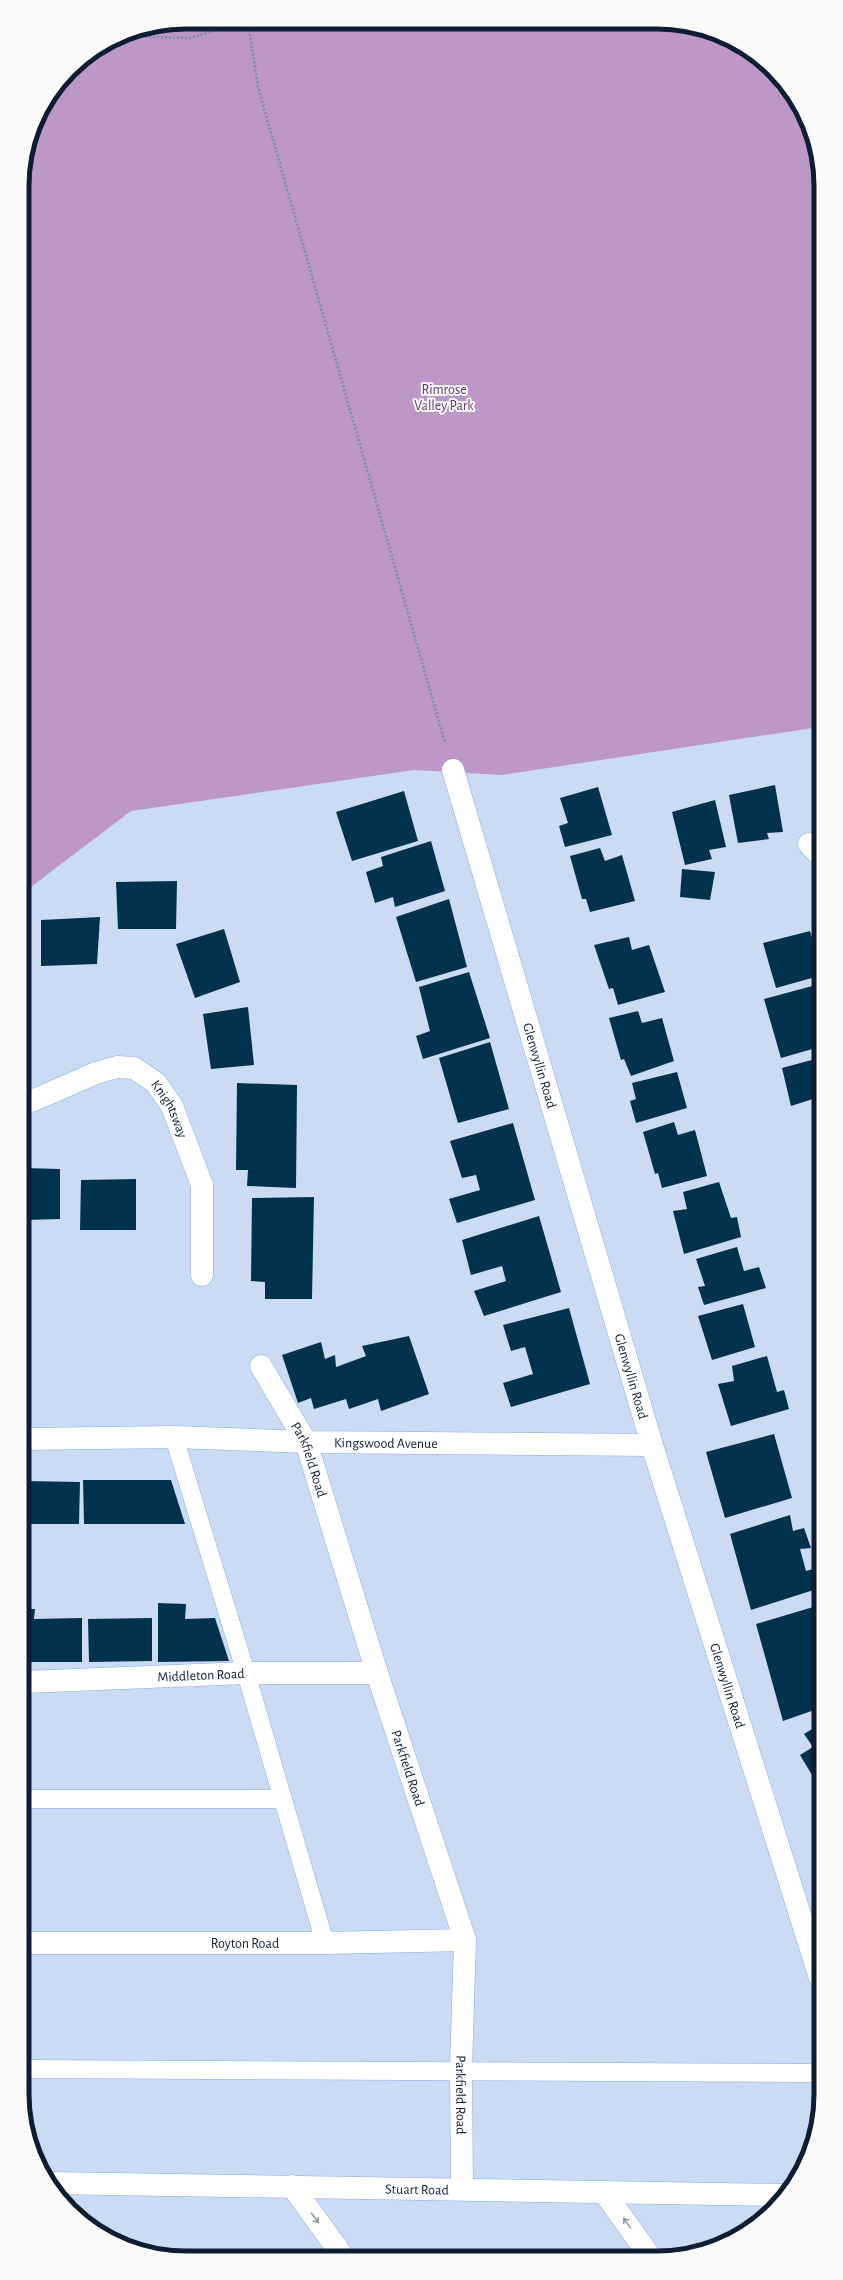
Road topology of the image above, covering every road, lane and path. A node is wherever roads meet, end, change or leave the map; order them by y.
1 (221, 29) edge
2 (249, 29) edge
3 (138, 36) edge
4 (453, 770) joint
5 (29, 1102) edge
6 (202, 1275) dead end
7 (262, 1366) dead end
8 (174, 1437) junction
9 (29, 1438) edge
10 (306, 1442) junction
11 (652, 1445) junction
12 (377, 1672) junction
13 (246, 1673) junction
14 (29, 1682) edge
15 (29, 1799) edge
16 (283, 1799) junction
17 (465, 1940) junction
18 (29, 1943) edge
19 (325, 1943) junction
20 (814, 1959) edge
21 (29, 2069) edge
22 (461, 2069) junction
23 (814, 2073) edge
24 (56, 2182) edge
25 (292, 2186) junction
26 (462, 2189) junction
27 (604, 2192) junction
28 (778, 2195) edge
29 (339, 2251) edge
30 (646, 2251) edge

1 - 3 path
2 - 4 path
4 - 11 street, Glenwyllin Road
5 - 6 street, Knightsway
7 - 10 street, Parkfield Road
8 - 9 street, Kingswood Avenue
8 - 10 street, Kingswood Avenue
8 - 13 lane
10 - 11 street, Kingswood Avenue
10 - 12 street, Parkfield Road
11 - 20 street, Glenwyllin Road
12 - 13 street, Middleton Road
12 - 17 street, Parkfield Road
13 - 14 street, Middleton Road
13 - 16 lane
15 - 16 lane
16 - 19 lane
17 - 19 street, Royton Road
17 - 22 street, Parkfield Road
18 - 19 street, Royton Road
21 - 22 lane
22 - 23 lane
22 - 26 street, Parkfield Road
24 - 25 street, Stuart Road
25 - 26 street, Stuart Road
25 -> 29 street
26 - 27 street, Stuart Road
27 - 28 street, Stuart Road
30 -> 27 street

